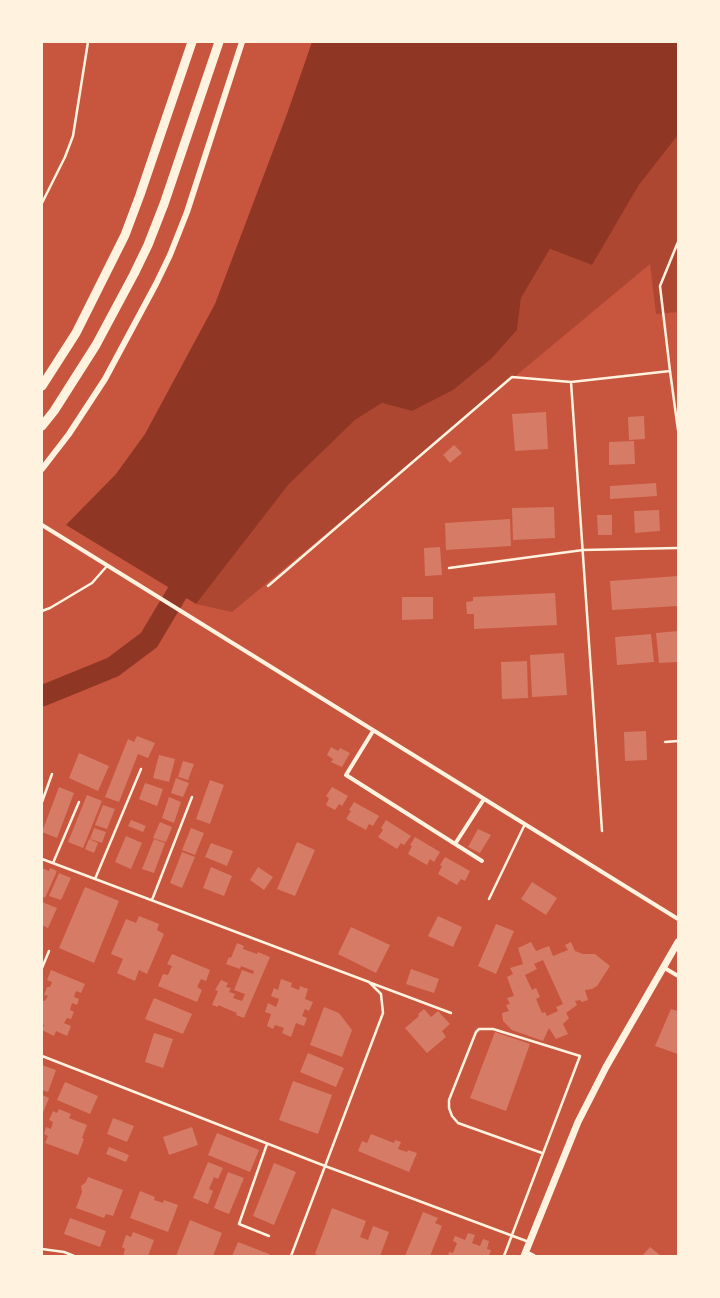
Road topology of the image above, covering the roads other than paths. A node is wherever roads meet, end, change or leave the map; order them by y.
1 (88, 42) edge
2 (192, 42) edge
3 (219, 42) edge
4 (242, 42) edge
5 (42, 203) edge
6 (678, 242) edge
7 (670, 372) junction
8 (571, 382) junction
9 (42, 386) edge
10 (42, 426) edge
11 (678, 430) edge
12 (42, 469) edge
13 (42, 525) edge
14 (678, 548) edge
15 (583, 550) junction
16 (107, 566) junction
17 (449, 568) dead end
18 (268, 586) dead end
19 (42, 611) edge
20 (373, 731) junction
21 (678, 741) edge
22 (665, 742) dead end
23 (141, 769) dead end
24 (52, 774) dead end
25 (192, 797) dead end
26 (484, 799) junction
27 (42, 802) edge
28 (79, 802) dead end
29 (525, 824) junction
30 (602, 831) dead end
31 (456, 844) junction
32 (42, 858) edge
33 (482, 861) dead end
34 (53, 863) junction
35 (95, 879) junction
36 (489, 899) dead end
37 (152, 900) junction
38 (678, 919) edge
39 (678, 942) edge
40 (49, 951) dead end
41 (664, 967) junction
42 (42, 968) edge
43 (678, 976) edge
44 (368, 982) junction
45 (451, 1013) dead end
46 (42, 1056) edge
47 (267, 1144) junction
48 (542, 1153) junction
49 (325, 1166) junction
50 (268, 1236) dead end
51 (512, 1236) junction
52 (529, 1242) junction
53 (42, 1249) edge
54 (525, 1254) edge
55 (74, 1256) edge
56 (291, 1256) edge
57 (504, 1256) edge
58 (534, 1256) edge

1 - 5 lane
2 - 9 highway
3 - 10 highway
4 - 12 street
6 - 7 lane
7 - 8 lane
7 - 11 lane
8 - 15 lane
8 - 18 lane
13 - 16 street
14 - 15 lane
15 - 17 lane
15 - 30 lane
16 - 19 lane
16 - 20 street
20 - 26 street
20 - 31 street
21 - 22 lane
23 - 35 lane
24 - 27 lane
25 - 37 lane
26 - 29 street
26 - 31 street
28 - 34 lane
29 - 36 lane
29 - 38 street
31 - 33 street
32 - 34 lane
34 - 35 lane
35 - 37 lane
37 - 44 lane
39 - 41 main road
40 - 42 lane
41 - 43 street
41 - 52 main road
44 - 45 lane
44 - 49 lane
46 - 47 lane
47 - 49 lane
47 - 50 lane
48 - 48 lane
48 - 51 lane
49 - 51 lane
49 - 56 lane
51 - 52 lane
51 - 57 lane
52 - 54 main road
53 - 55 lane
54 - 58 street

